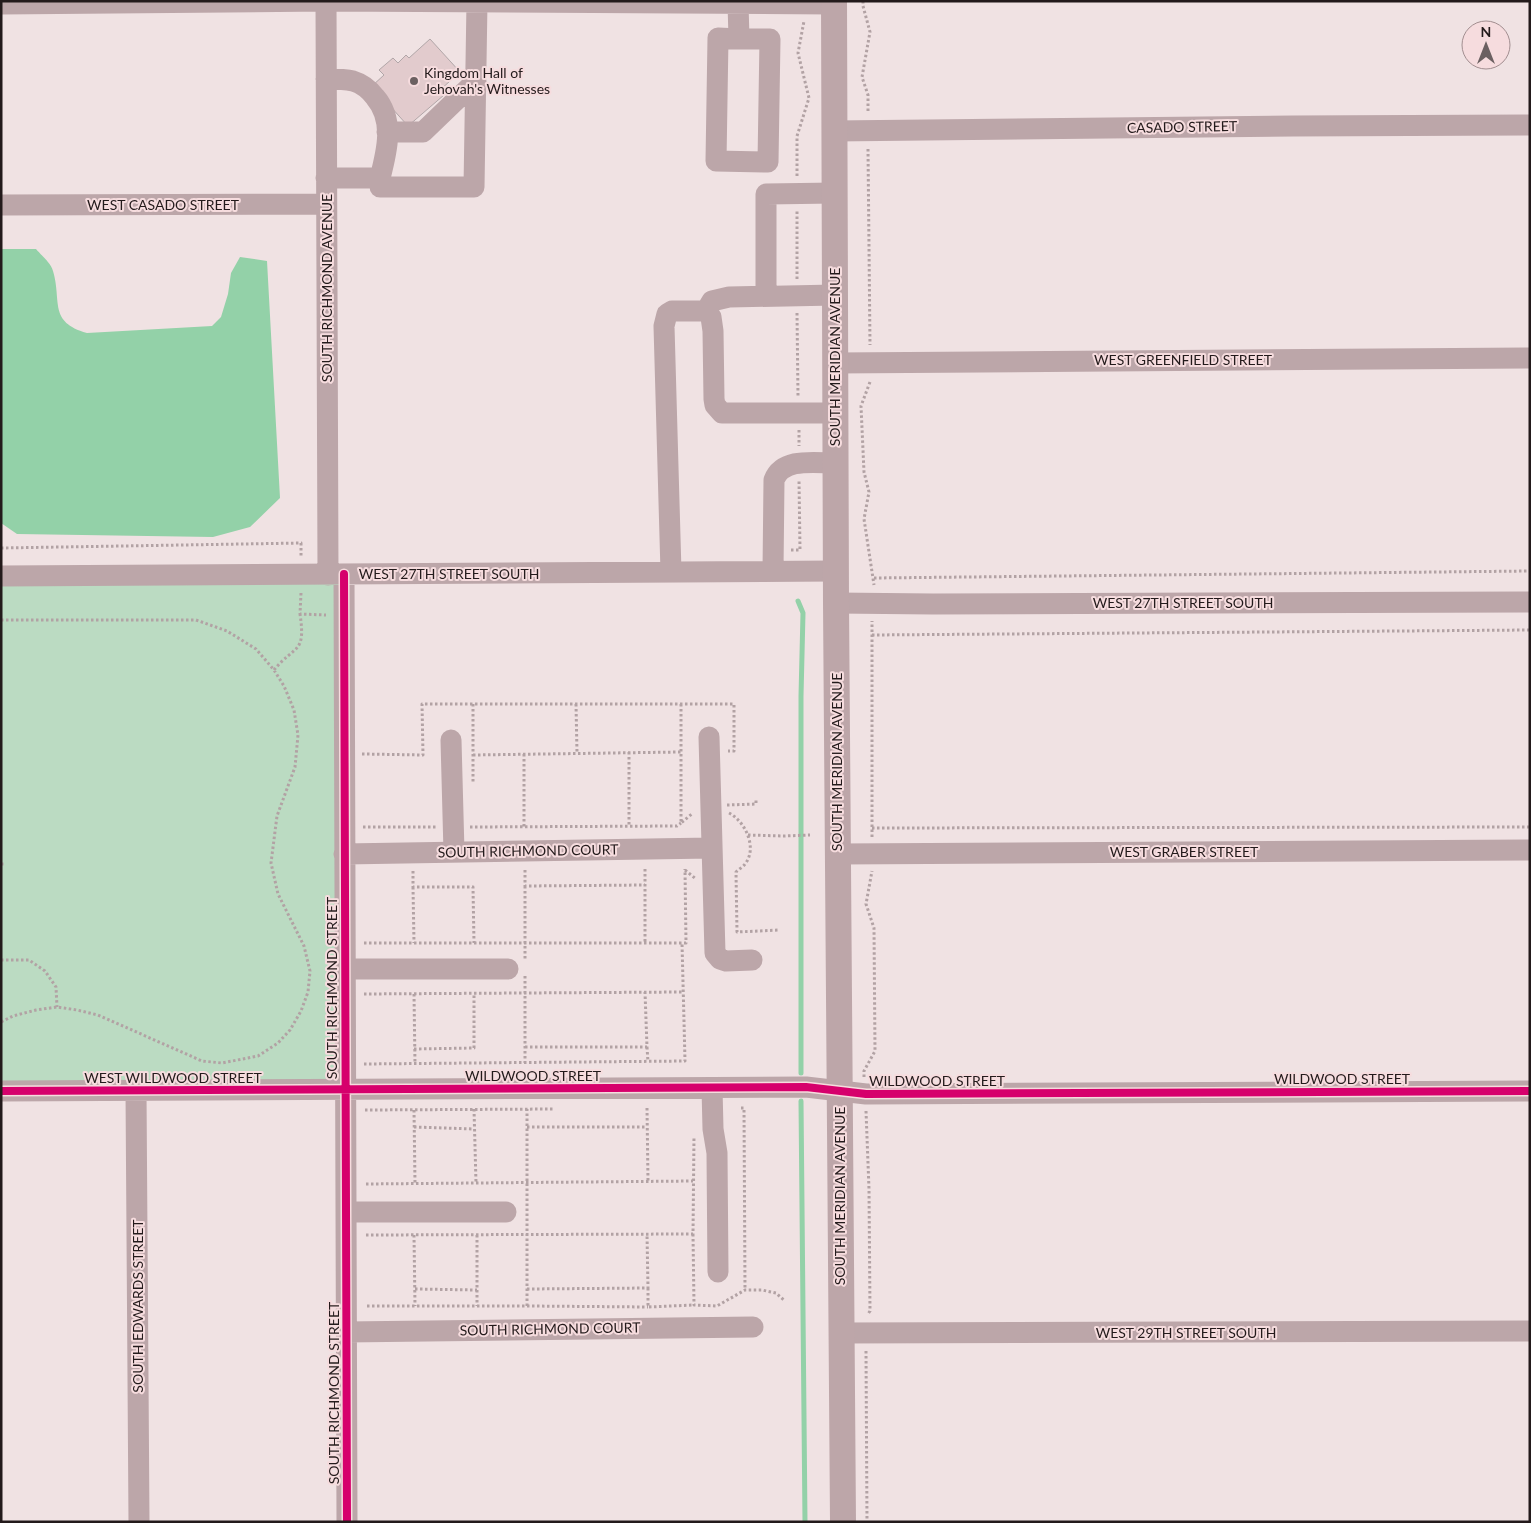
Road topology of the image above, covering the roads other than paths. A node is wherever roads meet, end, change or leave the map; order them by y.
1 (326, 1) edge
2 (477, 2) edge
3 (834, 2) edge
4 (738, 3) junction
5 (1, 4) edge
6 (738, 39) junction
7 (326, 79) junction
8 (476, 81) junction
9 (1530, 125) edge
10 (834, 131) junction
11 (387, 132) junction
12 (326, 178) junction
13 (380, 178) junction
14 (835, 193) junction
15 (326, 204) junction
16 (1, 206) edge
17 (835, 295) junction
18 (766, 296) junction
19 (706, 311) junction
20 (1530, 358) edge
21 (835, 363) junction
22 (836, 413) junction
23 (836, 463) junction
24 (773, 571) junction
25 (836, 571) junction
26 (671, 572) junction
27 (336, 574) junction
28 (1, 576) edge
29 (1530, 602) edge
30 (836, 603) junction
31 (709, 737) dead end
32 (451, 740) dead end
33 (711, 848) junction
34 (1530, 850) edge
35 (454, 852) junction
36 (344, 854) junction
37 (838, 854) junction
38 (752, 960) dead end
39 (345, 969) junction
40 (508, 969) dead end
41 (712, 1088) junction
42 (345, 1090) junction
43 (840, 1090) junction
44 (1, 1091) edge
45 (136, 1091) junction
46 (1530, 1091) edge
47 (346, 1212) junction
48 (506, 1212) dead end
49 (718, 1272) dead end
50 (753, 1327) dead end
51 (1530, 1331) edge
52 (346, 1332) junction
53 (853, 1333) junction
54 (139, 1522) edge
55 (347, 1522) edge
56 (843, 1522) edge

1 - 2 street
1 - 5 street
1 - 7 street, SOUTH RICHMOND AVENUE
2 - 4 street
2 - 8 street
3 - 4 street
3 - 10 main road, SOUTH MERIDIAN AVENUE
4 - 6 street
6 - 6 street
7 - 11 street
7 - 12 street, SOUTH RICHMOND AVENUE
8 - 11 street
8 - 13 street
9 - 10 street, CASADO STREET
10 - 14 main road, SOUTH MERIDIAN AVENUE
11 - 13 street
12 - 13 street
12 - 15 street, SOUTH RICHMOND AVENUE
14 - 17 main road, SOUTH MERIDIAN AVENUE
14 - 18 street
15 - 16 street, WEST CASADO STREET
15 - 27 street, SOUTH RICHMOND AVENUE
17 - 18 street
17 - 21 main road, SOUTH MERIDIAN AVENUE
18 - 19 street
19 - 22 street
19 - 26 street
20 - 21 street, WEST GREENFIELD STREET
21 - 22 main road, SOUTH MERIDIAN AVENUE
22 - 23 main road, SOUTH MERIDIAN AVENUE
23 - 24 street
23 - 25 main road, SOUTH MERIDIAN AVENUE
24 - 25 street, WEST 27TH STREET SOUTH
24 - 26 street, WEST 27TH STREET SOUTH
25 - 30 main road, SOUTH MERIDIAN AVENUE
26 - 27 street, WEST 27TH STREET SOUTH
27 - 28 street, WEST 27TH STREET SOUTH
27 - 36 street, SOUTH RICHMOND STREET
29 - 30 street, WEST 27TH STREET SOUTH
30 - 37 main road, SOUTH MERIDIAN AVENUE
31 - 33 street
32 - 35 street
33 - 35 street, SOUTH RICHMOND COURT
33 - 38 street
34 - 37 street, WEST GRABER STREET
35 - 36 street, SOUTH RICHMOND COURT
36 - 39 street, SOUTH RICHMOND STREET
37 - 43 main road, SOUTH MERIDIAN AVENUE
39 - 40 street
39 - 42 street, SOUTH RICHMOND STREET
41 - 42 street, WILDWOOD STREET
41 - 43 street, WILDWOOD STREET
41 - 49 street
42 - 45 street, WEST WILDWOOD STREET
42 - 47 street, SOUTH RICHMOND STREET
43 - 46 street, WILDWOOD STREET
43 - 53 main road, SOUTH MERIDIAN AVENUE
44 - 45 street, WEST WILDWOOD STREET
45 - 54 street, SOUTH EDWARDS STREET
47 - 48 street
47 - 52 street, SOUTH RICHMOND STREET
50 - 52 street, SOUTH RICHMOND COURT
51 - 53 street, WEST 29TH STREET SOUTH
52 - 55 street, SOUTH RICHMOND STREET
53 - 56 main road, SOUTH MERIDIAN AVENUE

